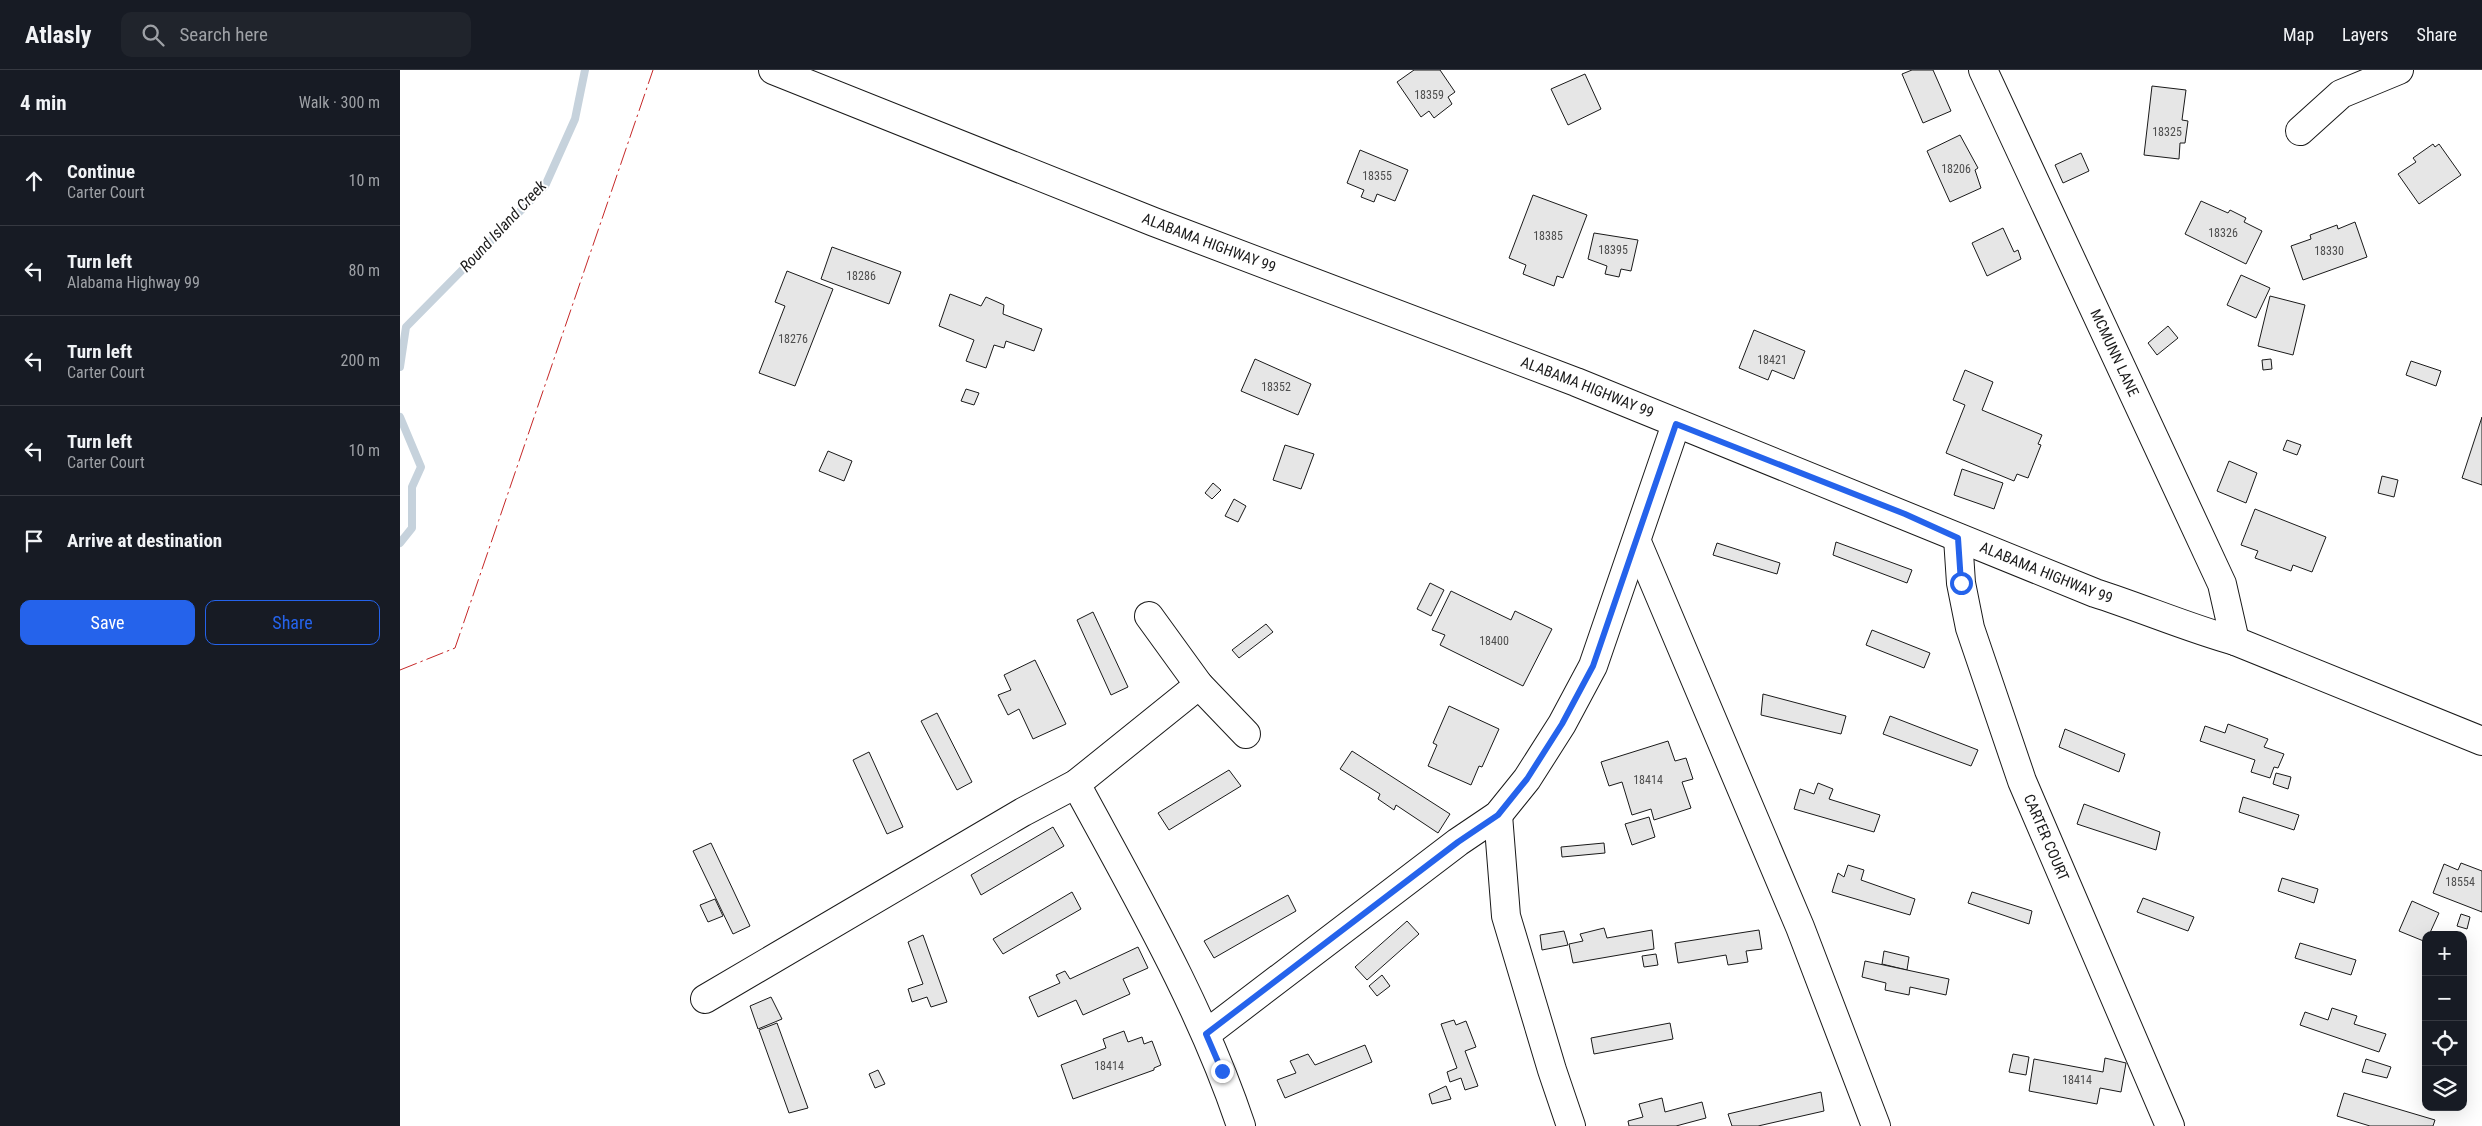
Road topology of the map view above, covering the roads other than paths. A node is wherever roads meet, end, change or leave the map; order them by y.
1 (773, 70) edge
2 (1982, 70) edge
3 (2399, 70) edge
4 (2300, 131) dead end
5 (1676, 424) junction
6 (1958, 538) junction
7 (1637, 542) junction
8 (1149, 616) dead end
9 (2235, 641) junction
10 (1199, 685) junction
11 (1246, 734) dead end
12 (2482, 741) edge
13 (1076, 784) junction
14 (1498, 815) junction
15 (705, 998) dead end
16 (1206, 1034) junction
17 (1241, 1126) edge
18 (1571, 1126) edge
19 (1876, 1126) edge
20 (2170, 1126) edge

1 - 5 street, ALABAMA HIGHWAY 99
2 - 9 street, MCMUNN LANE
3 - 4 street
5 - 6 street, ALABAMA HIGHWAY 99
5 - 7 street
6 - 9 street, ALABAMA HIGHWAY 99
6 - 20 street, CARTER COURT
7 - 14 street
7 - 19 street
8 - 10 street
9 - 12 street, ALABAMA HIGHWAY 99
10 - 11 street
10 - 13 street
13 - 15 street
13 - 16 street
14 - 16 street
14 - 18 street
16 - 17 street

